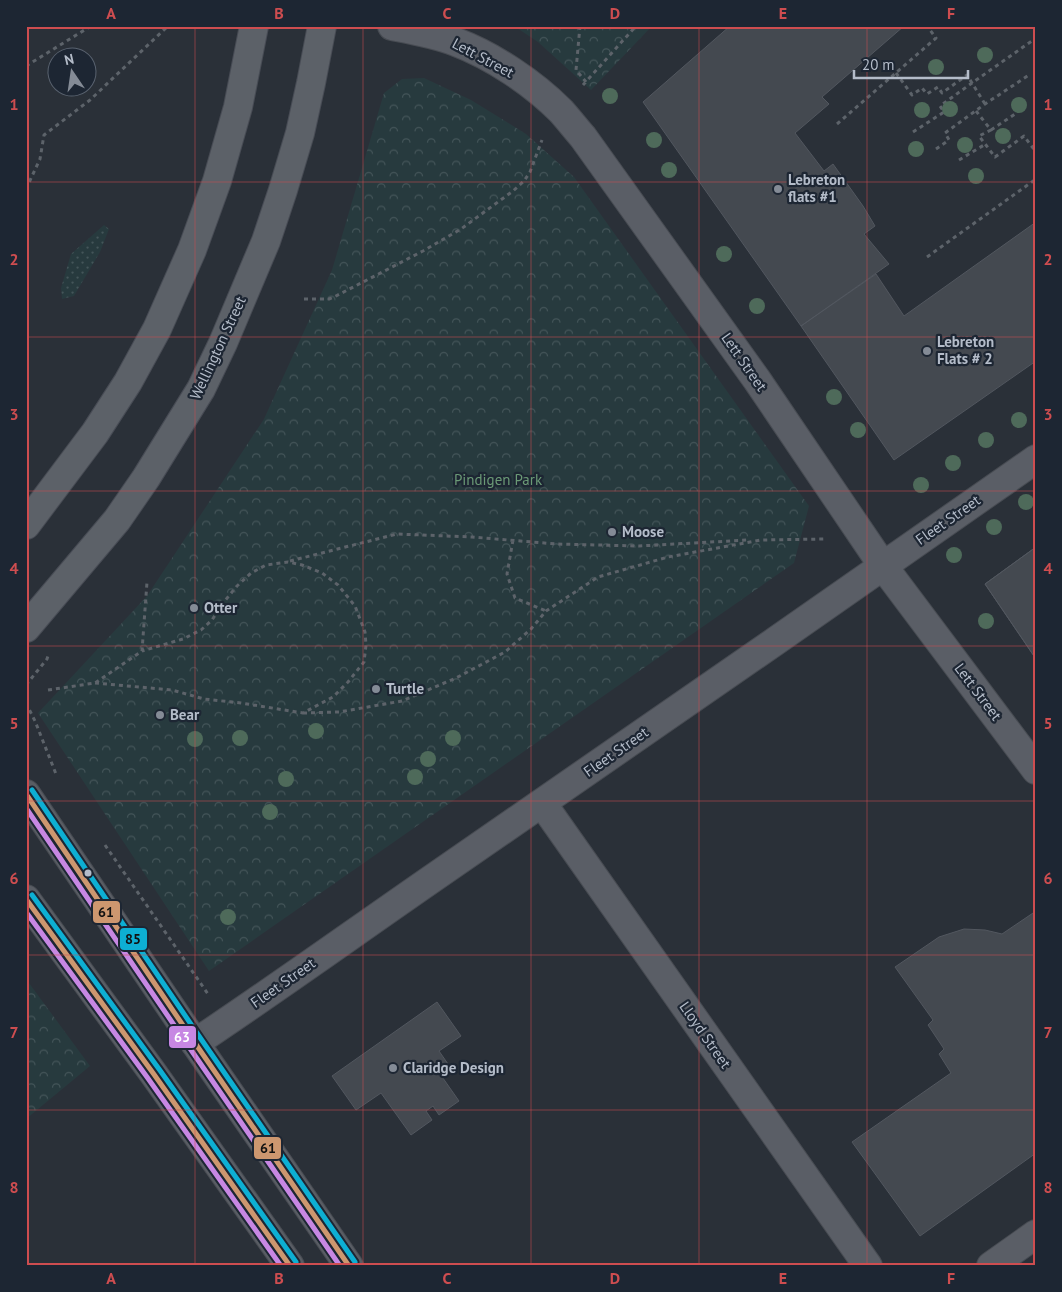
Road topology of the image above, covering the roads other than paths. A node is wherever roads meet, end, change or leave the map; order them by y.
1 (254, 26) edge
2 (322, 26) edge
3 (392, 26) edge
4 (1036, 459) edge
5 (26, 524) edge
6 (883, 566) junction
7 (26, 628) edge
8 (1036, 770) edge
9 (26, 794) edge
10 (542, 803) junction
11 (26, 899) edge
12 (195, 1043) junction
13 (1036, 1234) edge
14 (290, 1266) edge
15 (349, 1266) edge
16 (868, 1266) edge
17 (991, 1266) edge

1 - 5 main road
2 - 7 main road, Wellington Street
3 - 6 street, Lett Street
4 - 6 street, Fleet Street
6 - 8 street, Lett Street
6 - 10 street, Fleet Street
9 - 12 main road
10 - 12 street, Fleet Street
10 - 16 street, Lloyd Street
11 - 14 main road
12 - 15 main road
13 - 17 street

